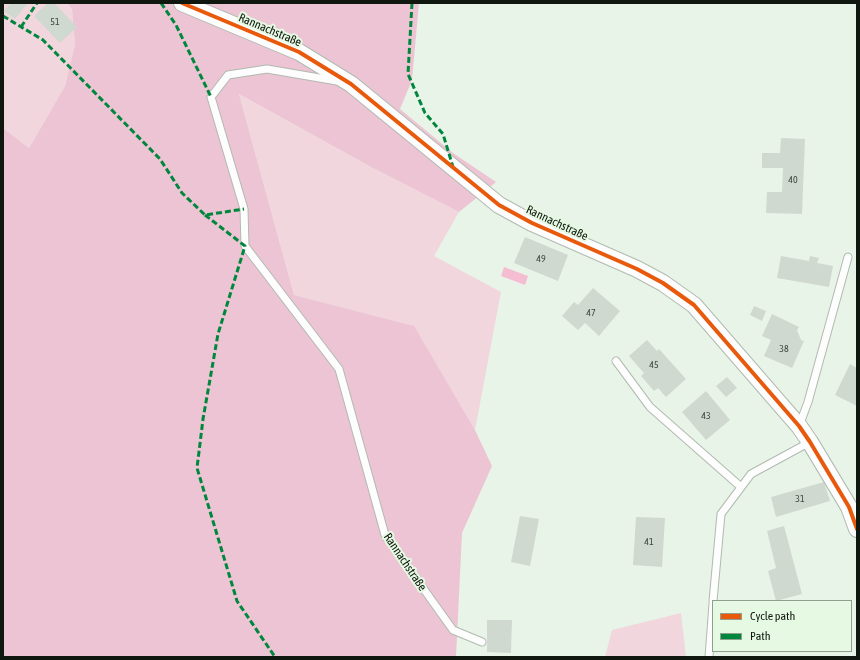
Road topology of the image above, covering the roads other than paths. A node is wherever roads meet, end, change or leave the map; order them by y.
1 (182, 3) edge
2 (351, 84) junction
3 (848, 257) dead end
4 (616, 360) dead end
5 (799, 426) junction
6 (810, 442) junction
7 (741, 486) junction
8 (857, 529) edge
9 (713, 600) edge
10 (712, 613) edge
11 (482, 642) dead end
12 (708, 657) edge

1 - 2 street, Rannachstraße
2 - 5 street, Rannachstraße
2 - 11 lane, Rannachstraße
3 - 5 lane
4 - 7 lane
5 - 6 street, Rannachstraße
6 - 7 lane
6 - 8 street, Rannachstraße
7 - 9 lane
10 - 12 lane

